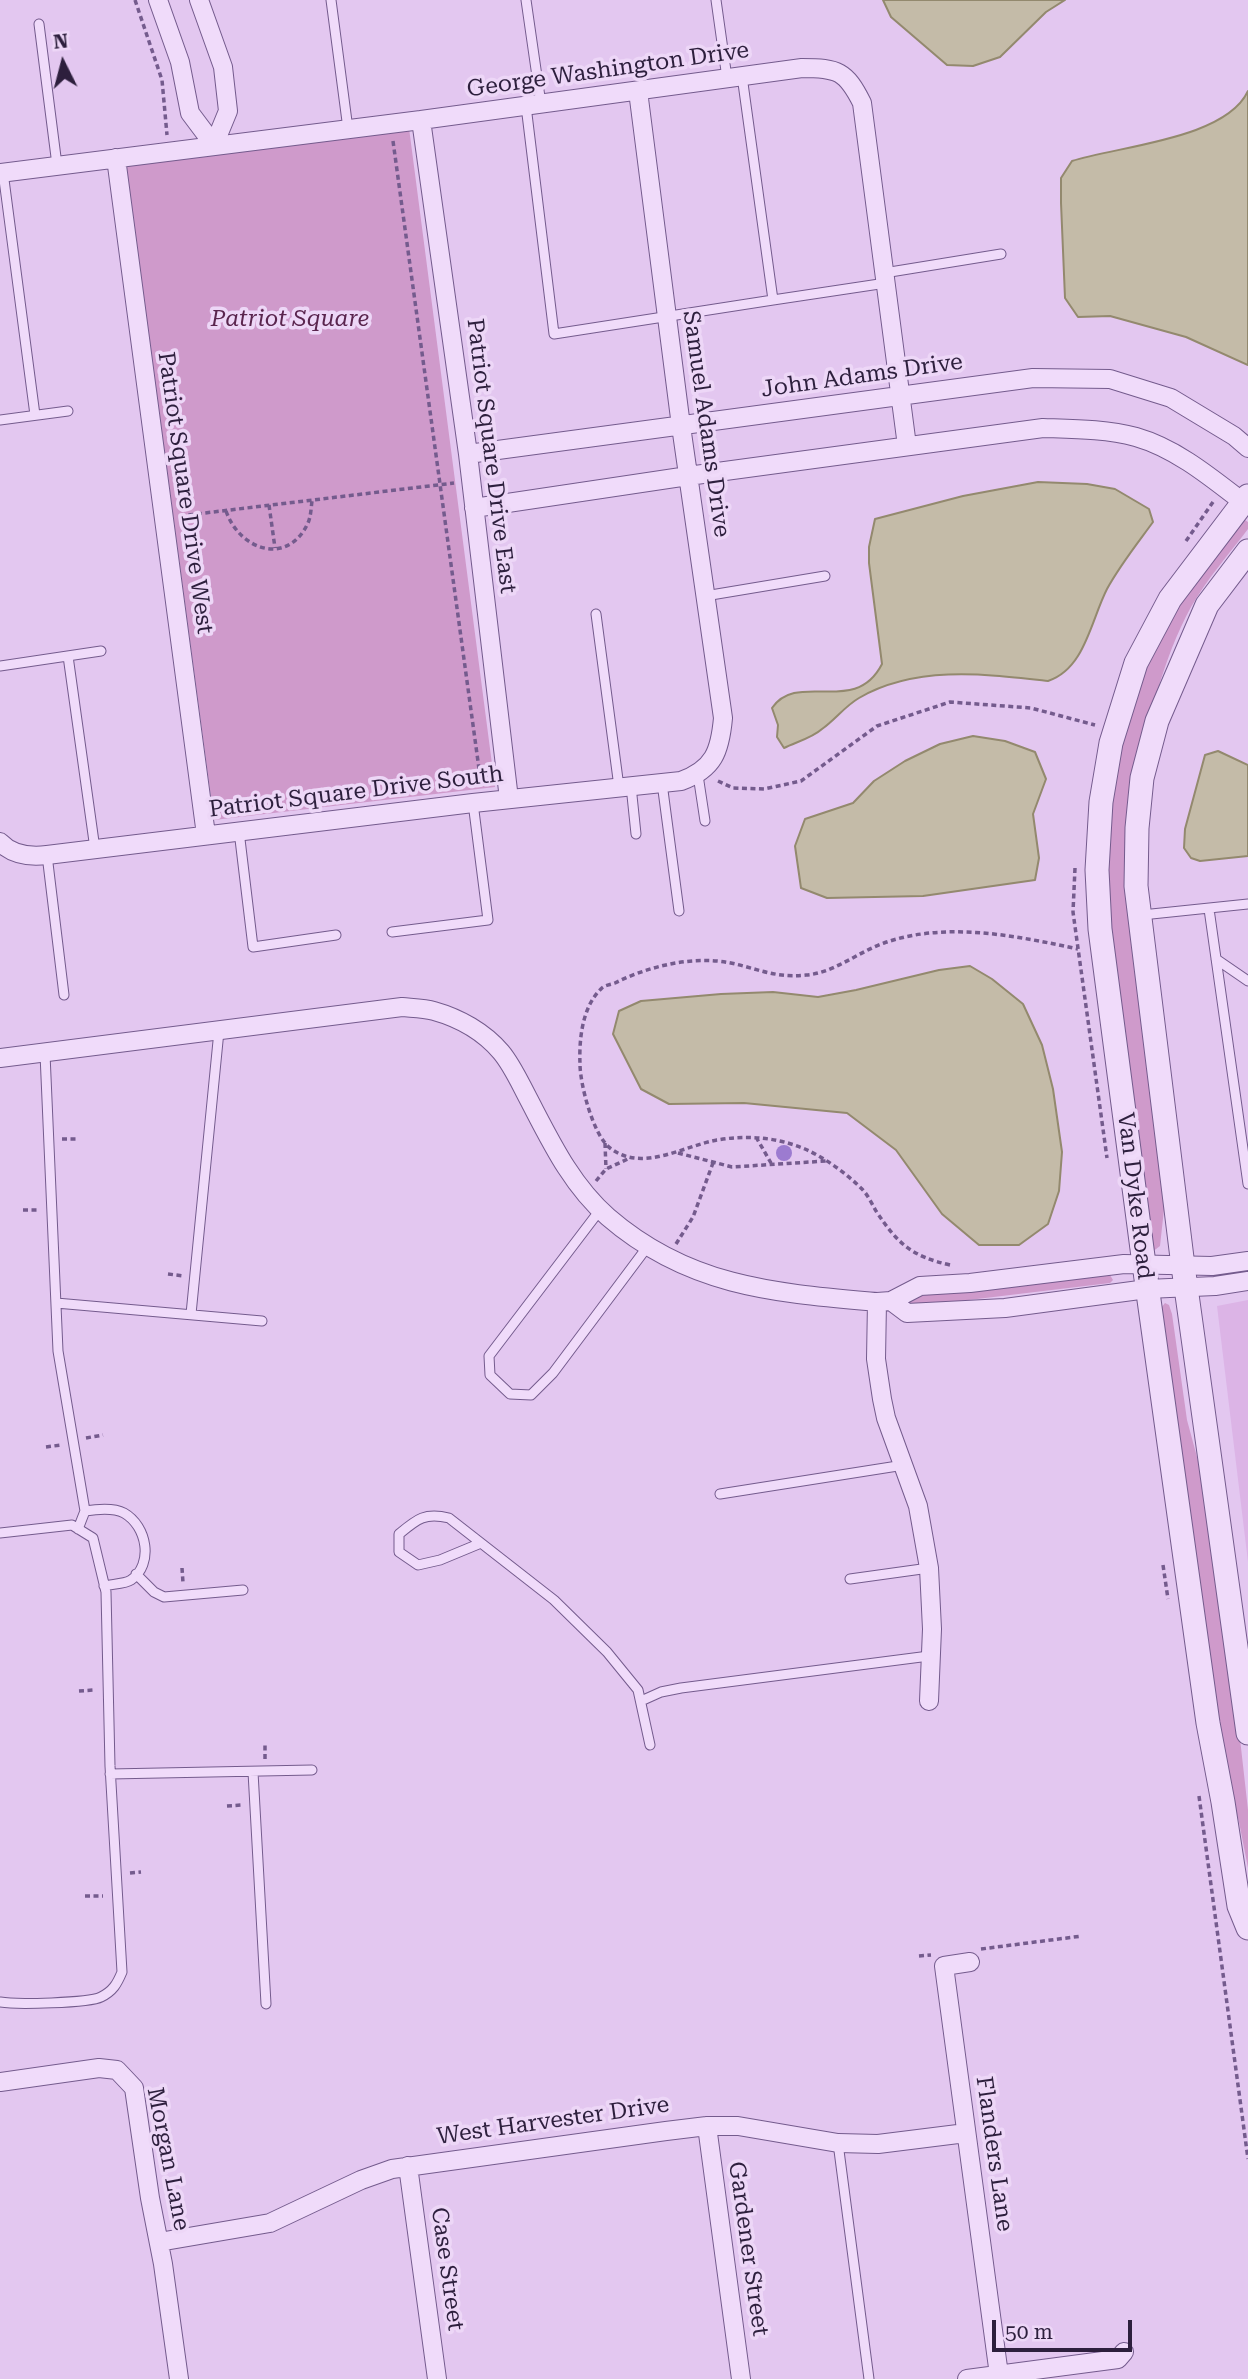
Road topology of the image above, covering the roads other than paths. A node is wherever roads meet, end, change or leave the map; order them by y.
1 (158, 0) edge
2 (199, 0) edge
3 (331, 0) edge
4 (526, 0) edge
5 (716, 0) edge
6 (39, 24) dead end
7 (734, 77) junction
8 (638, 91) junction
9 (533, 105) junction
10 (421, 120) junction
11 (348, 129) junction
12 (214, 145) junction
13 (116, 158) junction
14 (57, 165) junction
15 (1, 173) edge
16 (1001, 254) dead end
17 (885, 278) junction
18 (773, 300) junction
19 (667, 316) junction
20 (901, 395) junction
21 (68, 411) dead end
22 (35, 415) junction
23 (0, 420) edge
24 (681, 426) junction
25 (907, 446) junction
26 (1248, 448) edge
27 (468, 454) junction
28 (688, 476) junction
29 (1246, 501) edge
30 (474, 508) junction
31 (1248, 551) edge
32 (825, 576) dead end
33 (705, 596) junction
34 (596, 614) dead end
35 (101, 651) dead end
36 (68, 656) junction
37 (0, 666) edge
38 (698, 775) junction
39 (662, 783) junction
40 (625, 787) junction
41 (509, 799) junction
42 (473, 803) junction
43 (705, 821) dead end
44 (239, 831) junction
45 (636, 834) dead end
46 (206, 835) junction
47 (1, 844) edge
48 (95, 849) junction
49 (47, 855) junction
50 (1248, 904) edge
51 (1209, 909) junction
52 (680, 911) dead end
53 (1139, 915) junction
54 (392, 932) dead end
55 (336, 935) dead end
56 (1216, 959) junction
57 (1248, 981) edge
58 (64, 995) dead end
59 (219, 1031) junction
60 (45, 1054) junction
61 (0, 1058) edge
62 (1245, 1154) edge
63 (1248, 1184) edge
64 (600, 1210) junction
65 (648, 1246) junction
66 (1248, 1261) edge
67 (1144, 1264) junction
68 (1184, 1277) junction
69 (1248, 1281) edge
70 (1147, 1289) junction
71 (884, 1301) junction
72 (56, 1303) junction
73 (191, 1314) junction
74 (262, 1321) dead end
75 (904, 1465) junction
76 (720, 1494) dead end
77 (85, 1511) junction
78 (78, 1529) junction
79 (0, 1533) edge
80 (481, 1543) junction
81 (929, 1568) junction
82 (136, 1574) junction
83 (850, 1579) dead end
84 (104, 1586) junction
85 (243, 1590) dead end
86 (929, 1656) junction
87 (641, 1701) junction
88 (929, 1701) dead end
89 (1248, 1733) edge
90 (650, 1745) dead end
91 (312, 1770) dead end
92 (253, 1772) junction
93 (110, 1774) junction
94 (1248, 1928) edge
95 (972, 1956) road end
96 (0, 2001) edge
97 (266, 2004) dead end
98 (0, 2082) edge
99 (707, 2126) junction
100 (966, 2133) junction
101 (838, 2143) junction
102 (408, 2166) junction
103 (159, 2242) junction
104 (1124, 2352) dead end
105 (999, 2375) junction
106 (179, 2379) edge
107 (437, 2379) edge
108 (741, 2379) edge
109 (869, 2379) edge
110 (967, 2379) edge

1 - 12 street
2 - 12 street
3 - 11 lane
4 - 9 lane
5 - 7 lane
6 - 14 lane
7 - 8 street, George Washington Drive
7 - 17 street, George Washington Drive
7 - 18 lane
8 - 9 street, George Washington Drive
8 - 19 street, Samuel Adams Drive
9 - 10 street, George Washington Drive
9 - 19 lane
10 - 11 street, George Washington Drive
10 - 27 street, Patriot Square Drive East
11 - 12 street, George Washington Drive
12 - 13 street, George Washington Drive
13 - 14 street, George Washington Drive
13 - 46 street, Patriot Square Drive West
14 - 15 street, George Washington Drive
15 - 22 lane
16 - 17 lane
17 - 18 lane
17 - 20 street, George Washington Drive
18 - 19 lane
19 - 24 street, Samuel Adams Drive
20 - 24 street, John Adams Drive
20 - 25 street, George Washington Drive
20 - 26 street, John Adams Drive
21 - 22 lane
22 - 23 lane
24 - 27 street, John Adams Drive
24 - 28 street, Samuel Adams Drive
25 - 28 street
25 - 29 street
27 - 30 street, Patriot Square Drive East
28 - 30 street
28 - 33 street, Samuel Adams Drive
29 - 67 street, Van Dyke Road
30 - 41 street, Patriot Square Drive East
31 - 53 street, Van Dyke Road
32 - 33 lane
33 - 38 street, Samuel Adams Drive
34 - 40 lane
35 - 36 lane
36 - 37 lane
36 - 48 lane
38 - 39 street, Patriot Square Drive South
38 - 43 lane
39 - 40 street, Patriot Square Drive South
39 - 52 lane
40 - 41 street, Patriot Square Drive South
40 - 45 lane
41 - 42 street, Patriot Square Drive South
42 - 44 street, Patriot Square Drive South
42 - 54 lane
44 - 46 street, Patriot Square Drive South
44 - 55 lane
46 - 48 street, Patriot Square Drive South
47 - 49 street, Patriot Square Drive South
48 - 49 street, Patriot Square Drive South
49 - 58 lane
50 - 51 lane
51 - 53 lane
51 - 56 lane
53 - 68 street, Van Dyke Road
56 - 57 lane
56 - 62 lane
59 - 60 street
59 - 64 street
59 - 73 lane
60 - 61 street
60 - 72 lane
62 - 63 lane
64 - 65 street
64 - 65 lane
65 - 71 street
66 - 68 street
67 - 68 street
67 - 70 street, Van Dyke Road
67 - 71 street
68 - 69 street
68 - 70 street
68 - 89 street, Van Dyke Road
70 - 71 street
70 - 94 street, Van Dyke Road
71 - 75 street
72 - 73 lane
72 - 77 lane
73 - 74 lane
75 - 76 lane
75 - 81 street
77 - 78 lane
77 - 82 lane
78 - 79 lane
78 - 84 lane
80 - 80 lane
80 - 87 lane
81 - 83 lane
81 - 86 street
82 - 84 lane
82 - 85 lane
84 - 93 lane
86 - 87 lane
86 - 88 street
87 - 90 lane
91 - 92 lane
92 - 93 lane
92 - 97 lane
93 - 96 lane
95 - 100 street, Flanders Lane
98 - 103 street, Morgan Lane
99 - 101 street, West Harvester Drive
99 - 102 street, West Harvester Drive
99 - 108 street, Gardener Street
100 - 101 street, West Harvester Drive
100 - 105 street, Flanders Lane
101 - 109 lane
102 - 103 street, West Harvester Drive
102 - 107 street, Case Street
103 - 106 street, Morgan Lane
104 - 105 street
105 - 110 street

